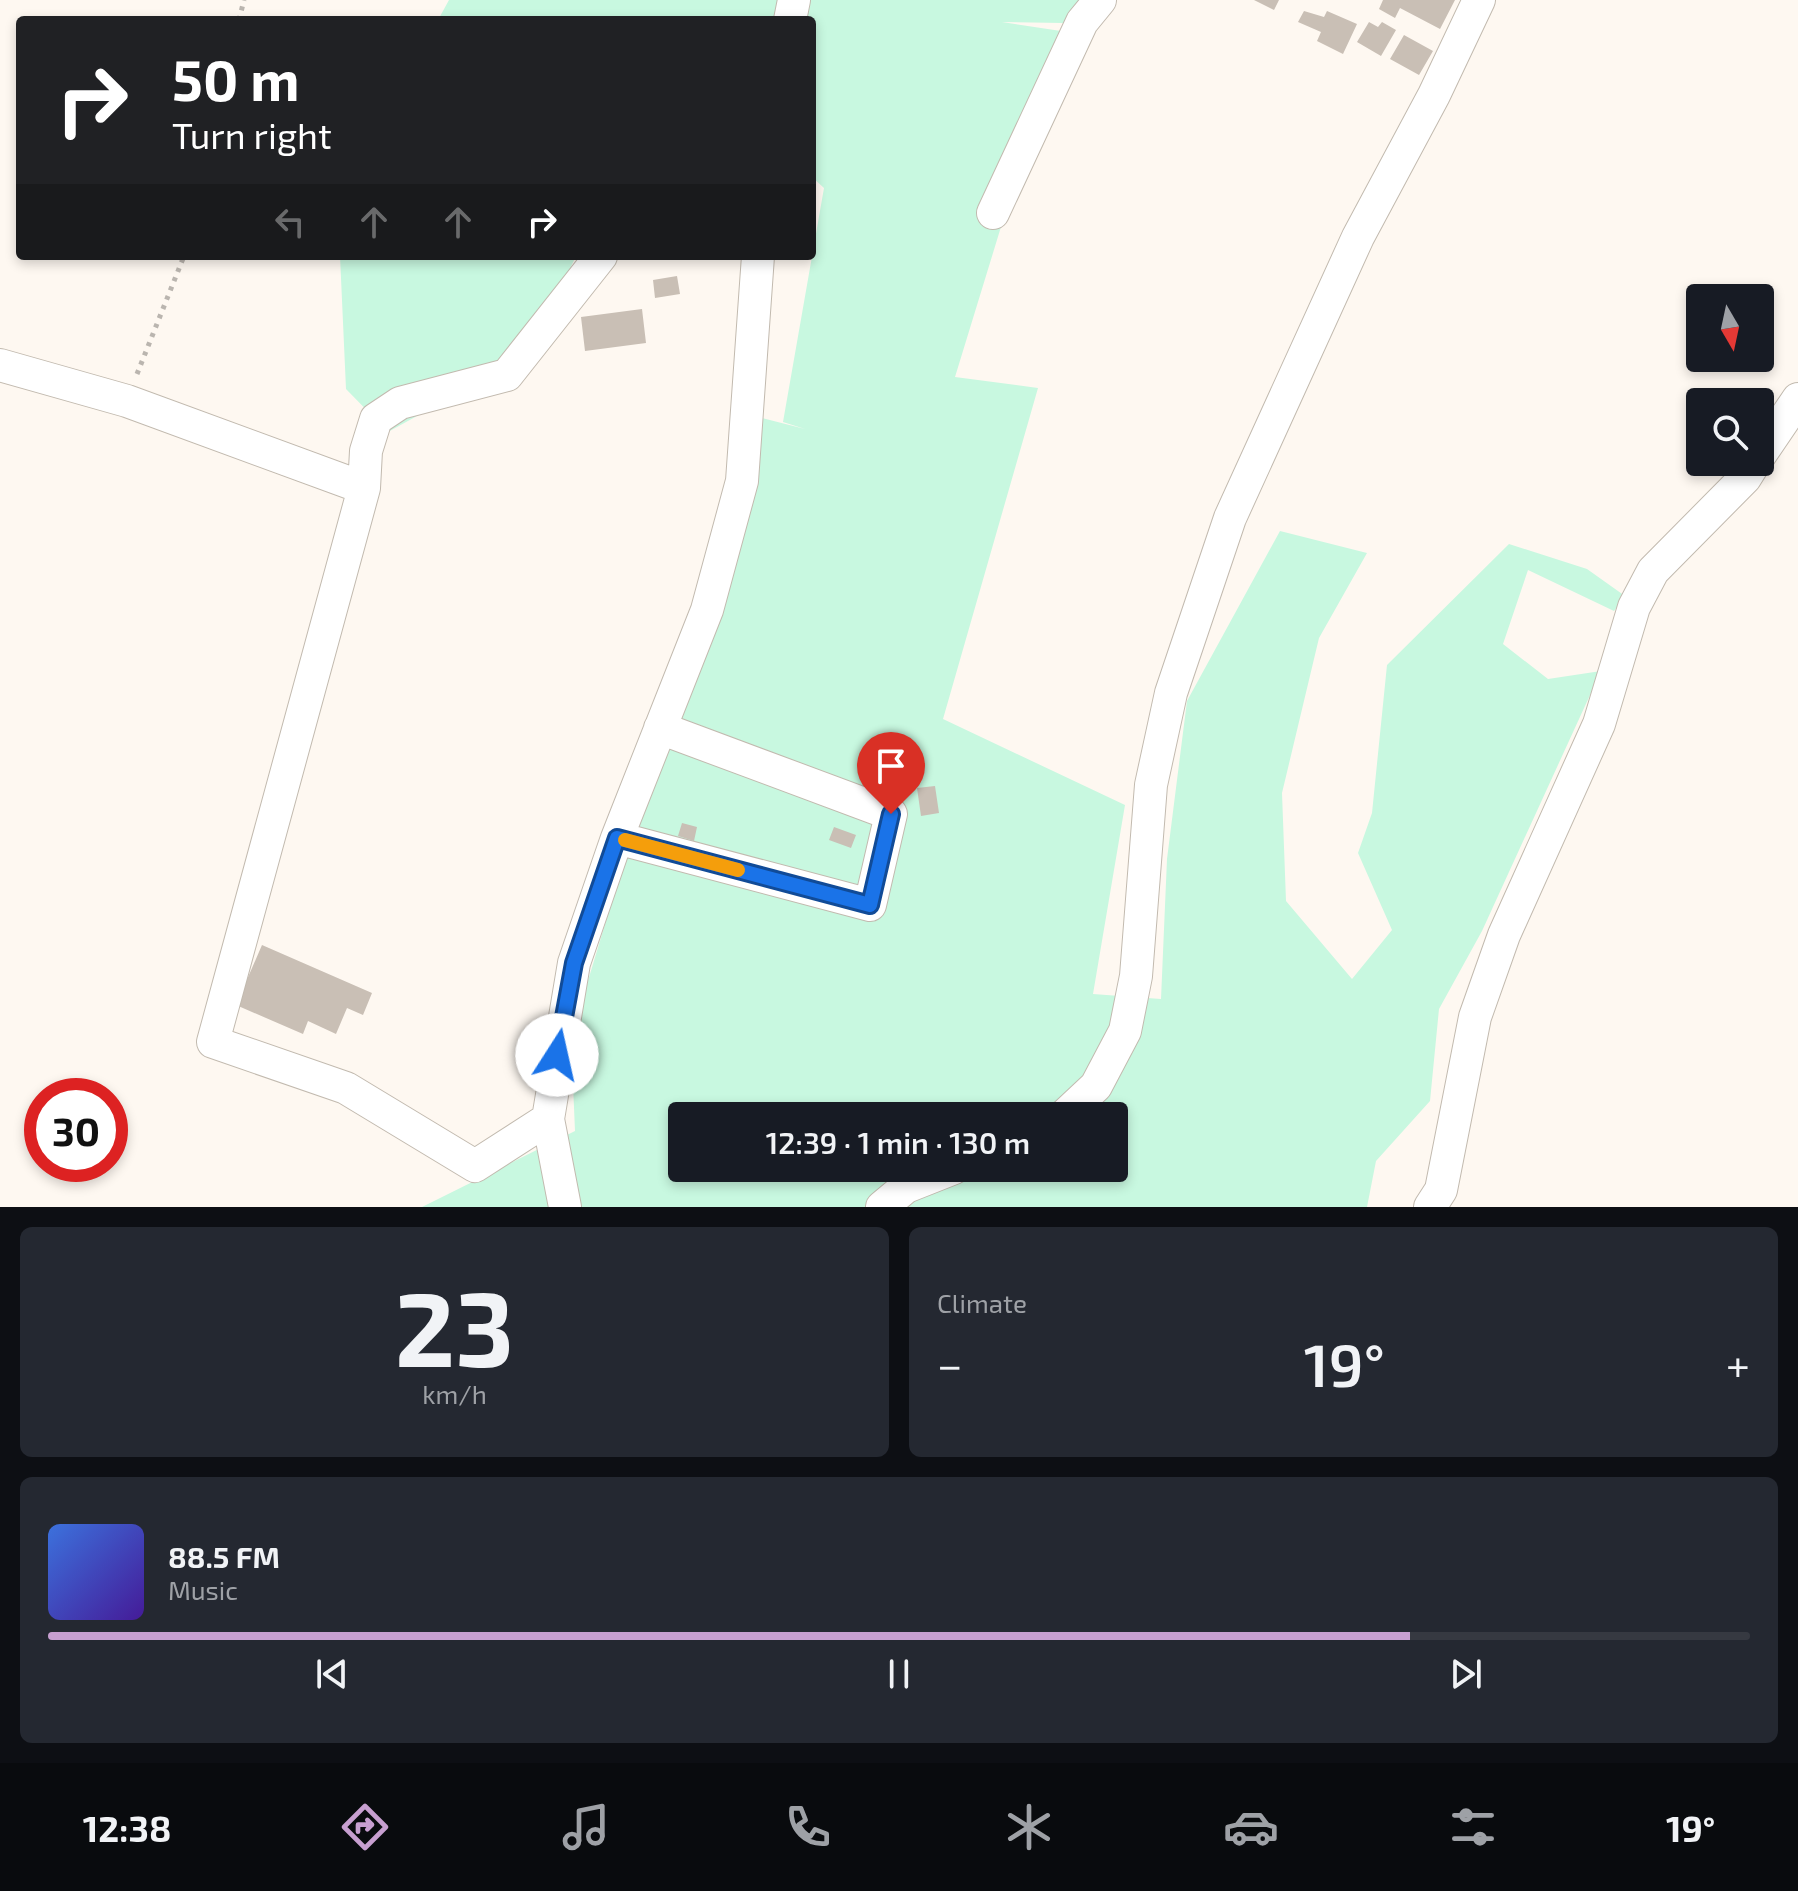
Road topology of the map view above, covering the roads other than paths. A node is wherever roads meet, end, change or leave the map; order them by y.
1 (1100, 0) edge
2 (1479, 0) edge
3 (993, 213) dead end
4 (598, 260) edge
5 (758, 260) edge
6 (0, 365) edge
7 (1798, 399) edge
8 (1774, 434) edge
9 (1746, 476) edge
10 (364, 488) junction
11 (660, 728) junction
12 (617, 838) junction
13 (1079, 1102) edge
14 (548, 1119) junction
15 (919, 1182) edge
16 (565, 1207) edge
17 (882, 1207) edge
18 (1430, 1207) edge

1 - 3 street
2 - 13 street
4 - 10 street
5 - 11 street
6 - 10 street
7 - 8 street
9 - 18 street
10 - 14 street
11 - 12 street
11 - 12 street
12 - 14 street
14 - 16 street
15 - 17 street

